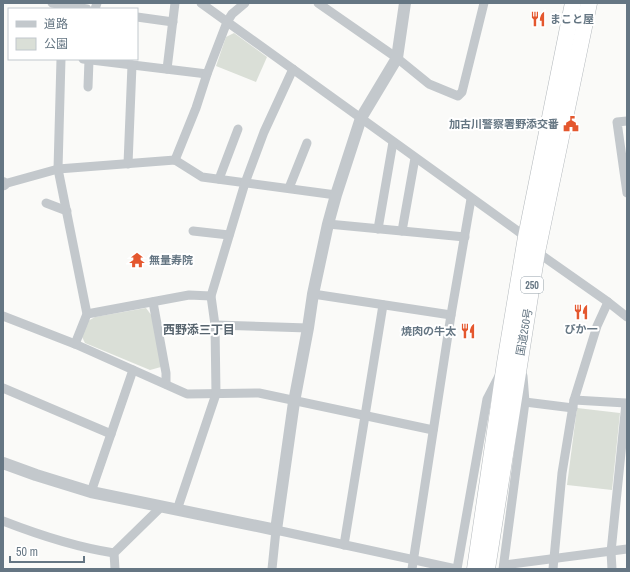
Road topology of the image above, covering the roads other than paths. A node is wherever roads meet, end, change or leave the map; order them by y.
1 (52, 3) edge
2 (175, 3) edge
3 (201, 3) edge
4 (245, 3) edge
5 (318, 3) edge
6 (405, 3) edge
7 (484, 3) edge
8 (573, 3) edge
9 (589, 3) edge
10 (81, 8) edge
11 (138, 17) edge
12 (172, 22) junction
13 (227, 22) junction
14 (397, 58) junction
15 (61, 60) edge
16 (86, 60) edge
17 (94, 60) edge
18 (132, 65) junction
19 (168, 69) junction
20 (292, 69) junction
21 (207, 74) junction
22 (88, 87) dead end
23 (360, 118) junction
24 (627, 121) edge
25 (238, 128) dead end
26 (393, 142) junction
27 (307, 143) dead end
28 (624, 147) edge
29 (415, 158) junction
30 (175, 160) junction
31 (128, 164) junction
32 (58, 169) junction
33 (219, 179) junction
34 (245, 183) junction
35 (3, 184) edge
36 (289, 188) junction
37 (627, 193) edge
38 (336, 195) junction
39 (471, 199) junction
40 (51, 208) dead end
41 (67, 211) junction
42 (328, 224) junction
43 (378, 229) junction
44 (193, 231) dead end
45 (402, 231) junction
46 (229, 235) junction
47 (465, 237) junction
48 (526, 238) junction
49 (537, 252) junction
50 (313, 294) junction
51 (211, 296) junction
52 (153, 302) junction
53 (608, 302) junction
54 (383, 305) junction
55 (626, 313) edge
56 (87, 314) junction
57 (451, 314) junction
58 (3, 316) edge
59 (215, 325) junction
60 (308, 328) junction
61 (75, 344) junction
62 (520, 353) junction
63 (505, 363) junction
64 (133, 370) junction
65 (166, 384) junction
66 (3, 388) edge
67 (216, 394) junction
68 (294, 402) junction
69 (525, 402) junction
70 (626, 403) edge
71 (573, 404) junction
72 (365, 416) junction
73 (433, 430) junction
74 (111, 434) junction
75 (3, 463) edge
76 (91, 492) junction
77 (161, 507) junction
78 (177, 510) junction
79 (3, 521) edge
80 (276, 530) junction
81 (344, 545) junction
82 (627, 550) edge
83 (611, 552) junction
84 (114, 553) junction
85 (554, 558) junction
86 (413, 564) edge
87 (503, 567) edge
88 (115, 569) edge
89 (272, 569) edge
90 (456, 569) edge
91 (475, 569) edge
92 (487, 569) edge
93 (553, 569) edge
94 (612, 569) edge

1 - 10 street
2 - 12 street
3 - 13 street
4 - 13 street
5 - 14 street
6 - 14 street
7 - 14 street
8 - 48 highway, 国道250号 / 250
9 - 49 highway, 国道250号 / 250
11 - 12 street
12 - 19 street
13 - 20 street
13 - 21 street
14 - 23 street
15 - 32 street
16 - 22 street
17 - 18 street
18 - 19 street
18 - 31 street
19 - 21 street
20 - 23 street
20 - 34 street
21 - 30 street
23 - 26 street
23 - 38 street
24 - 28 street
25 - 33 street
26 - 29 street
26 - 43 street
27 - 36 street
28 - 37 street
29 - 39 street
29 - 45 street
30 - 31 street
30 - 33 street
31 - 32 street
32 - 35 street
32 - 41 street
33 - 34 street
34 - 36 street
34 - 46 street
36 - 38 street
38 - 42 street
39 - 47 street
39 - 48 street
40 - 41 street
41 - 56 street
42 - 43 street
42 - 50 street
43 - 45 street
44 - 46 street
45 - 47 street
46 - 51 street
47 - 57 street
48 - 49 street
48 - 63 highway, 国道250号 / 250
49 - 53 street
49 - 62 highway, 国道250号 / 250
50 - 54 street
50 - 60 street
51 - 52 street
51 - 59 street
52 - 56 street
52 - 65 street
53 - 55 street
53 - 71 street
54 - 57 street
54 - 72 street
56 - 61 street
57 - 73 street
58 - 61 street
59 - 60 street
59 - 67 street
60 - 68 street
61 - 64 street
62 - 69 street
62 - 92 highway, 国道250号 / 250
63 - 90 street
63 - 91 highway, 国道250号 / 250
64 - 65 street
64 - 74 street
65 - 67 street
66 - 74 street
67 - 68 street
67 - 78 street
68 - 72 street
68 - 80 street
69 - 71 street
69 - 87 street
70 - 71 street
70 - 83 street
71 - 85 street
72 - 73 street
72 - 81 street
73 - 86 street
74 - 76 street
75 - 76 street
76 - 77 street
77 - 78 street
77 - 84 street
78 - 80 street
79 - 84 street
80 - 81 street
80 - 89 street
81 - 86 street
82 - 83 street
83 - 85 street
83 - 94 street
84 - 88 street
85 - 87 street
85 - 93 street
86 - 90 street

